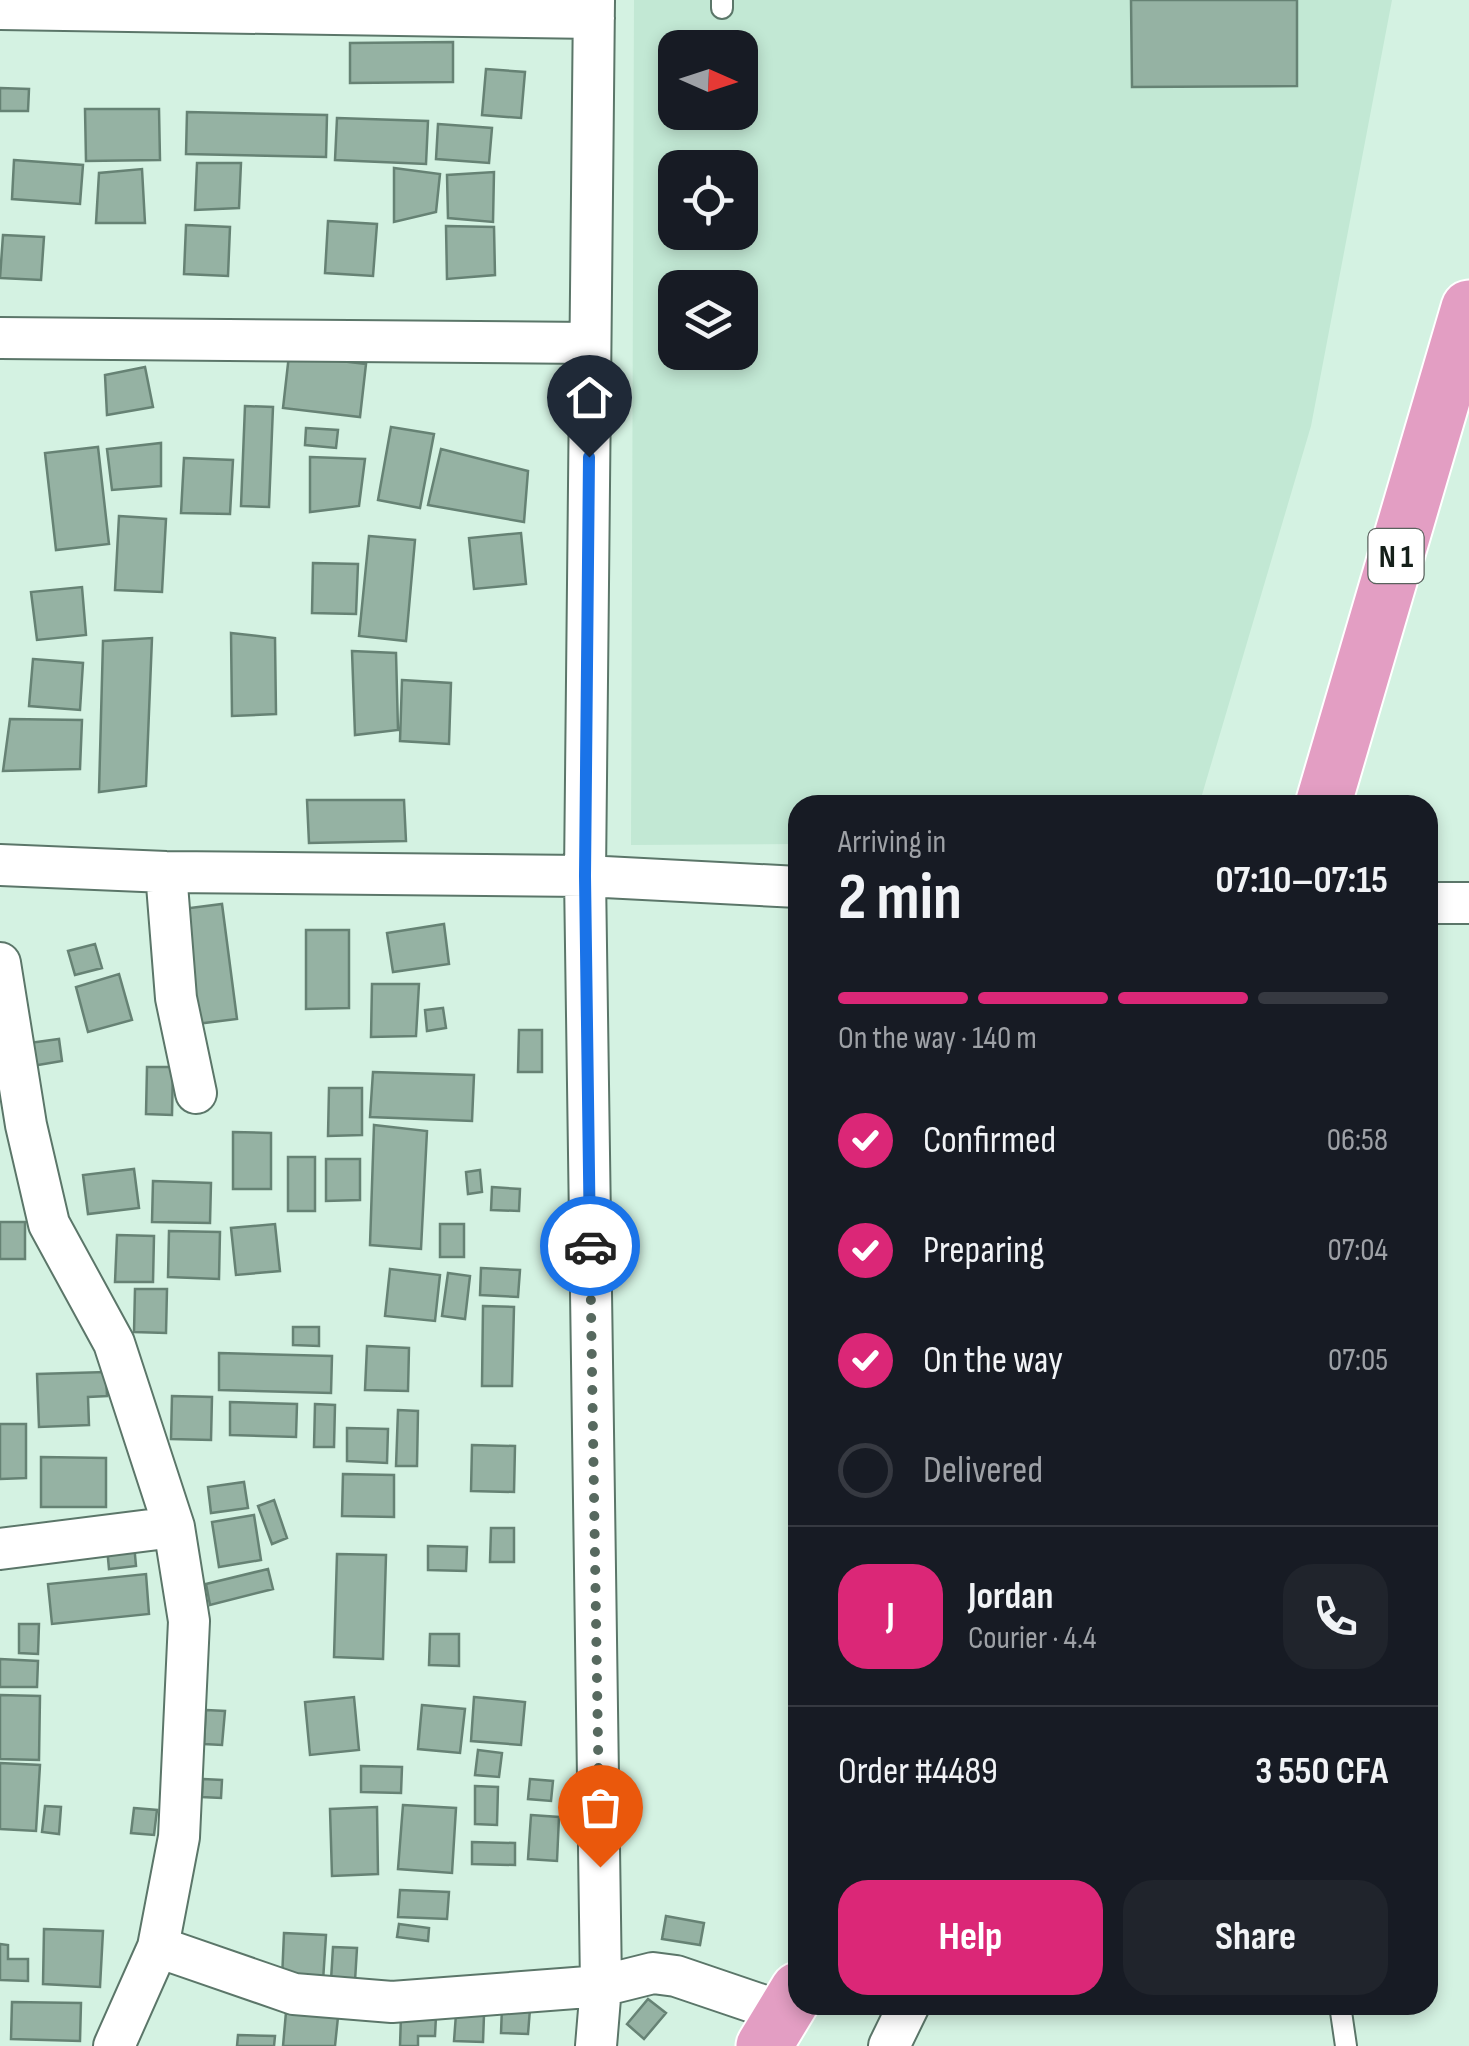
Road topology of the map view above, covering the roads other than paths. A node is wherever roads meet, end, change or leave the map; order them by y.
1 (0, 9) edge
2 (594, 9) edge
3 (1469, 308) edge
4 (0, 338) edge
5 (590, 343) junction
6 (1326, 795) edge
7 (0, 865) edge
8 (166, 872) junction
9 (585, 876) junction
10 (788, 886) edge
11 (1438, 903) edge
12 (1469, 904) edge
13 (0, 963) edge
14 (196, 1093) dead end
15 (174, 1527) junction
16 (0, 1549) edge
17 (158, 1947) junction
18 (601, 1986) junction
19 (904, 2015) edge
20 (1341, 2015) edge
21 (782, 2016) edge
22 (114, 2046) edge
23 (596, 2046) edge
24 (889, 2046) edge
25 (1346, 2046) edge

1 - 2 street
2 - 5 street
3 - 6 highway, N 1
4 - 5 street
5 - 9 street
7 - 8 street
8 - 9 street
8 - 14 street
9 - 10 street
9 - 18 street
11 - 12 street
13 - 15 street
15 - 16 street
15 - 17 street
17 - 18 street
17 - 22 street
18 - 21 street
18 - 23 street
19 - 24 street
20 - 25 lane

